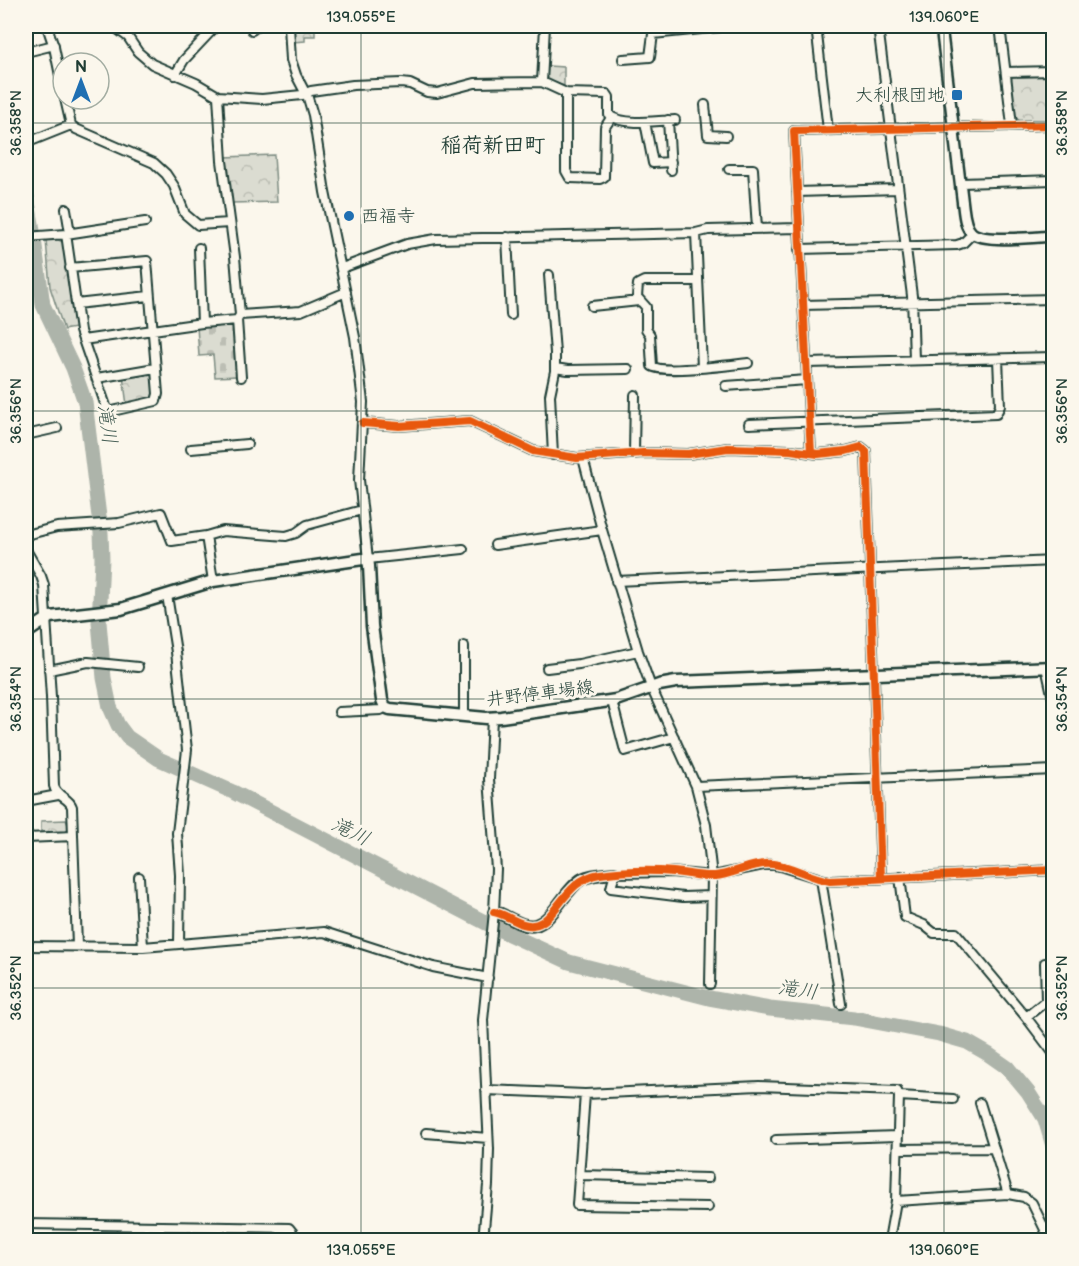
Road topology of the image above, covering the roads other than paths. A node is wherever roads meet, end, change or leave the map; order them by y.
1 (46, 26) edge
2 (113, 26) edge
3 (216, 26) edge
4 (289, 26) edge
5 (545, 26) edge
6 (731, 26) edge
7 (816, 26) edge
8 (878, 26) edge
9 (940, 26) edge
10 (1000, 26) edge
11 (54, 45) junction
12 (55, 51) edge
13 (26, 52) edge
14 (622, 59) dead end
15 (1053, 71) edge
16 (1006, 72) junction
17 (176, 75) junction
18 (542, 82) junction
19 (306, 93) junction
20 (566, 93) junction
21 (218, 96) junction
22 (705, 105) dead end
23 (68, 111) edge
24 (611, 118) junction
25 (645, 122) junction
26 (1053, 124) edge
27 (71, 125) junction
28 (1012, 125) junction
29 (953, 127) junction
30 (891, 128) junction
31 (828, 130) junction
32 (726, 136) dead end
33 (26, 142) edge
34 (729, 169) dead end
35 (1053, 180) edge
36 (961, 183) junction
37 (898, 189) junction
38 (797, 192) junction
39 (66, 209) dead end
40 (145, 222) dead end
41 (230, 223) junction
42 (757, 228) junction
43 (799, 228) junction
44 (696, 233) junction
45 (973, 233) junction
46 (68, 234) junction
47 (1053, 236) edge
48 (26, 237) edge
49 (507, 237) junction
50 (906, 246) junction
51 (199, 248) dead end
52 (800, 249) junction
53 (70, 268) junction
54 (342, 268) junction
55 (549, 275) dead end
56 (698, 281) junction
57 (346, 292) junction
58 (149, 296) junction
59 (1053, 299) edge
60 (639, 301) junction
61 (912, 302) junction
62 (76, 304) junction
63 (803, 305) junction
64 (592, 306) dead end
65 (511, 315) dead end
66 (239, 318) junction
67 (202, 323) junction
68 (152, 331) junction
69 (83, 340) junction
70 (1053, 357) edge
71 (998, 358) junction
72 (914, 360) junction
73 (748, 363) dead end
74 (807, 363) junction
75 (702, 367) junction
76 (155, 368) junction
77 (555, 368) junction
78 (628, 369) dead end
79 (241, 377) dead end
80 (97, 378) junction
81 (807, 380) junction
82 (726, 386) dead end
83 (635, 394) dead end
84 (810, 421) junction
85 (363, 423) junction
86 (749, 424) dead end
87 (57, 428) dead end
88 (26, 435) edge
89 (247, 444) dead end
90 (191, 449) dead end
91 (634, 453) junction
92 (812, 453) junction
93 (553, 455) junction
94 (583, 458) junction
95 (362, 510) junction
96 (602, 530) junction
97 (26, 535) edge
98 (206, 536) junction
99 (495, 545) dead end
100 (463, 549) dead end
101 (26, 550) edge
102 (368, 559) junction
103 (1053, 561) edge
104 (869, 569) junction
105 (213, 581) junction
106 (616, 581) junction
107 (167, 595) junction
108 (46, 618) junction
109 (26, 633) edge
110 (464, 646) dead end
111 (638, 651) junction
112 (138, 667) dead end
113 (1050, 667) edge
114 (546, 668) dead end
115 (49, 670) junction
116 (873, 675) junction
117 (651, 687) junction
118 (612, 701) junction
119 (1053, 703) edge
120 (385, 707) junction
121 (339, 712) dead end
122 (464, 716) junction
123 (492, 718) junction
124 (674, 737) junction
125 (1053, 770) edge
126 (876, 778) junction
127 (696, 786) junction
128 (58, 795) junction
129 (26, 801) edge
130 (73, 836) junction
131 (26, 838) edge
132 (1053, 870) edge
133 (615, 873) junction
134 (711, 876) junction
135 (139, 877) dead end
136 (900, 877) junction
137 (881, 878) junction
138 (820, 879) junction
139 (711, 896) junction
140 (494, 914) junction
141 (179, 943) junction
142 (26, 946) edge
143 (77, 946) junction
144 (143, 947) junction
145 (1053, 963) edge
146 (488, 978) junction
147 (710, 984) dead end
148 (841, 1004) dead end
149 (1026, 1017) junction
150 (1053, 1054) edge
151 (486, 1090) junction
152 (585, 1094) junction
153 (898, 1096) junction
154 (953, 1099) dead end
155 (980, 1103) dead end
156 (426, 1133) dead end
157 (897, 1136) junction
158 (488, 1138) junction
159 (776, 1140) dead end
160 (994, 1148) junction
161 (898, 1149) junction
162 (580, 1175) junction
163 (708, 1178) dead end
164 (1008, 1194) junction
165 (896, 1201) junction
166 (708, 1207) dead end
167 (26, 1224) edge
168 (195, 1227) junction
169 (195, 1240) edge
170 (293, 1240) edge
171 (483, 1240) edge
172 (889, 1240) edge
173 (1050, 1240) edge

1 - 11 street
2 - 17 street
3 - 17 street
4 - 19 street
5 - 18 street
6 - 14 street
7 - 31 street
8 - 30 street
9 - 29 street
10 - 16 street
11 - 12 street
11 - 13 street
15 - 16 street
16 - 28 street
17 - 21 street
18 - 19 street
18 - 20 street
19 - 21 street
19 - 54 street
20 - 24 street
20 - 24 street
21 - 41 street
22 - 32 street
23 - 27 street
24 - 25 street
25 - 25 street
26 - 28 street
27 - 33 street
27 - 41 street
28 - 29 street
29 - 30 street
29 - 36 street
30 - 31 street
30 - 37 street
31 - 38 street
34 - 42 street
35 - 36 street
36 - 45 street
37 - 38 street
37 - 50 street
38 - 43 street
39 - 46 street
40 - 46 street
41 - 66 street
42 - 43 street
42 - 44 street
43 - 52 street
44 - 49 street
44 - 56 street
45 - 47 street
45 - 50 street
46 - 48 street
46 - 53 street
49 - 54 street
49 - 65 street
50 - 52 street
50 - 61 street
51 - 67 street
52 - 63 street
53 - 58 street
53 - 62 street
54 - 57 street
55 - 77 street
56 - 60 street
56 - 75 street
57 - 66 street
57 - 85 street
58 - 62 street
58 - 68 street
59 - 61 street
60 - 64 street
60 - 75 street
61 - 63 street
61 - 72 street
62 - 69 street
63 - 74 street
66 - 67 street
66 - 79 street
67 - 68 street
68 - 69 street
68 - 76 street
69 - 80 street
70 - 71 street
71 - 72 street
71 - 84 street
72 - 74 street
73 - 75 street
74 - 81 street
76 - 80 street
76 - 80 street
77 - 78 street
77 - 93 street
81 - 82 street
81 - 84 street
83 - 91 street
84 - 86 street
84 - 92 street
85 - 93 street
85 - 95 street
87 - 88 street
89 - 90 street
91 - 92 street
91 - 94 street
92 - 104 street
93 - 94 street
94 - 96 street
95 - 98 street
95 - 102 street
96 - 99 street
96 - 106 street
97 - 98 street
98 - 105 street
100 - 102 street
101 - 108 street
102 - 105 main road
102 - 120 main road
103 - 104 street
104 - 106 street
104 - 116 street
105 - 107 main road
106 - 111 street
107 - 108 main road
107 - 141 street
108 - 109 main road
108 - 115 street
110 - 122 street
111 - 114 street
111 - 117 street
112 - 115 street
113 - 116 main road, 井野停車場線
113 - 119 street
115 - 128 street
116 - 117 main road, 井野停車場線
116 - 126 street
117 - 118 main road, 井野停車場線
117 - 124 street
118 - 123 main road, 井野停車場線
118 - 124 street
120 - 121 street
120 - 122 main road, 井野停車場線
122 - 123 main road, 井野停車場線
123 - 140 street
124 - 127 street
125 - 126 street
126 - 127 street
126 - 137 street
127 - 134 street
128 - 129 street
128 - 130 street
130 - 131 street
130 - 143 street
132 - 136 street
133 - 134 street
133 - 139 street
133 - 140 street
134 - 138 street
134 - 139 street
135 - 144 street
136 - 137 street
136 - 149 street
137 - 138 street
138 - 148 street
139 - 147 street
140 - 146 street
141 - 144 street
141 - 146 street
142 - 143 street
143 - 144 street
145 - 149 street
146 - 151 street
149 - 150 street
151 - 152 street
151 - 158 street
152 - 153 street
152 - 162 street
153 - 154 street
153 - 157 street
155 - 160 street
156 - 158 street
157 - 159 street
157 - 161 street
158 - 171 street
160 - 161 street
160 - 164 street
161 - 165 street
162 - 163 street
162 - 166 street
164 - 165 street
164 - 173 street
165 - 172 street
167 - 168 street
168 - 169 street
168 - 170 street

